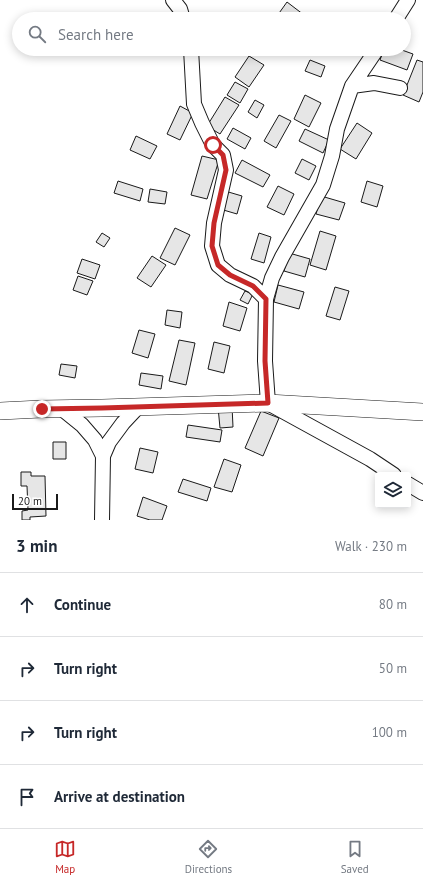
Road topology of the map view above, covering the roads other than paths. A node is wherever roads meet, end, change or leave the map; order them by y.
1 (173, 0) edge
2 (408, 0) edge
3 (181, 12) edge
4 (400, 12) edge
5 (191, 56) edge
6 (373, 56) edge
7 (352, 86) junction
8 (400, 88) dead end
9 (266, 299) junction
10 (268, 403) junction
11 (138, 407) junction
12 (61, 408) junction
13 (0, 412) edge
14 (423, 412) edge
15 (103, 456) junction
16 (389, 472) edge
17 (411, 486) edge
18 (423, 494) edge
19 (102, 520) edge

1 - 3 street
2 - 4 street
5 - 9 street
6 - 7 street
7 - 8 street
7 - 9 street
9 - 10 street
10 - 11 street
10 - 14 street
10 - 16 street
11 - 12 street
11 - 15 street
12 - 13 street
12 - 15 street
15 - 19 street
17 - 18 street

